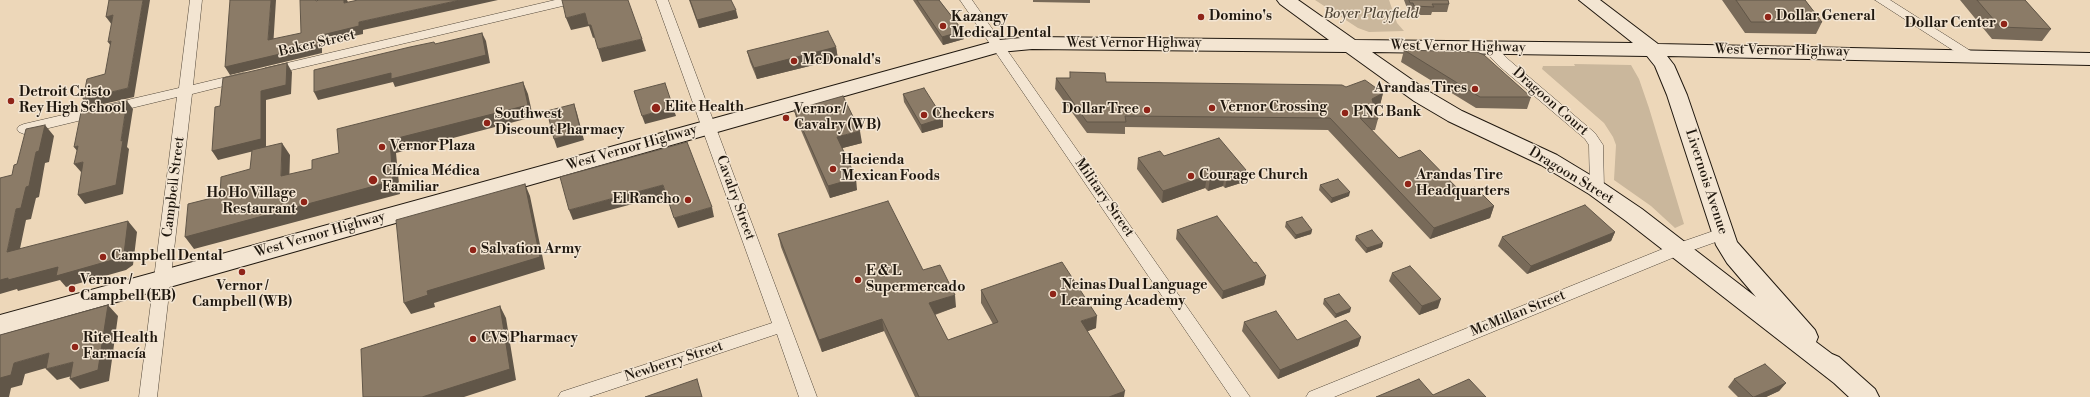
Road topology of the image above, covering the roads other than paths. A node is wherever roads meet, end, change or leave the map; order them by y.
1 (196, 0) edge
2 (571, 0) edge
3 (662, 0) edge
4 (966, 0) edge
5 (1286, 0) edge
6 (1588, 0) edge
7 (1881, 0) edge
8 (1350, 45) junction
9 (999, 46) junction
10 (1488, 46) junction
11 (1652, 49) junction
12 (1970, 55) junction
13 (2090, 59) edge
14 (185, 91) junction
15 (709, 126) junction
16 (24, 129) edge
17 (1597, 189) junction
18 (1722, 234) junction
19 (1676, 250) junction
20 (163, 279) junction
21 (0, 325) edge
22 (782, 326) junction
23 (1840, 375) junction
24 (148, 397) edge
25 (567, 397) edge
26 (808, 397) edge
27 (1241, 397) edge
28 (1315, 397) edge
29 (1866, 397) edge

1 - 14 street, Campbell Street
2 - 14 street, Baker Street
3 - 15 street, Cavalry Street
4 - 9 street, Military Street
5 - 8 street, Dragoon Street
6 - 11 street, Livernois Avenue
7 - 12 street
8 - 9 street, West Vernor Highway
8 - 10 street, West Vernor Highway
8 - 17 street, Dragoon Street
9 - 15 street, West Vernor Highway
9 - 27 street, Military Street
10 - 11 street, West Vernor Highway
10 - 17 street, Dragoon Court
11 - 12 street, West Vernor Highway
11 - 18 street, Livernois Avenue
12 - 13 street, West Vernor Highway
14 - 16 street, Baker Street
14 - 20 street, Campbell Street
15 - 20 street, West Vernor Highway
15 - 22 street, Cavalry Street
17 - 19 street, Dragoon Street
18 - 19 street, McMillan Street
18 - 23 street, Livernois Avenue
19 - 23 street, Dragoon Street
19 - 28 street, McMillan Street
20 - 21 street, West Vernor Highway
20 - 24 street, Campbell Street
22 - 25 street, Newberry Street
22 - 26 street, Cavalry Street
23 - 29 street, Livernois Avenue

